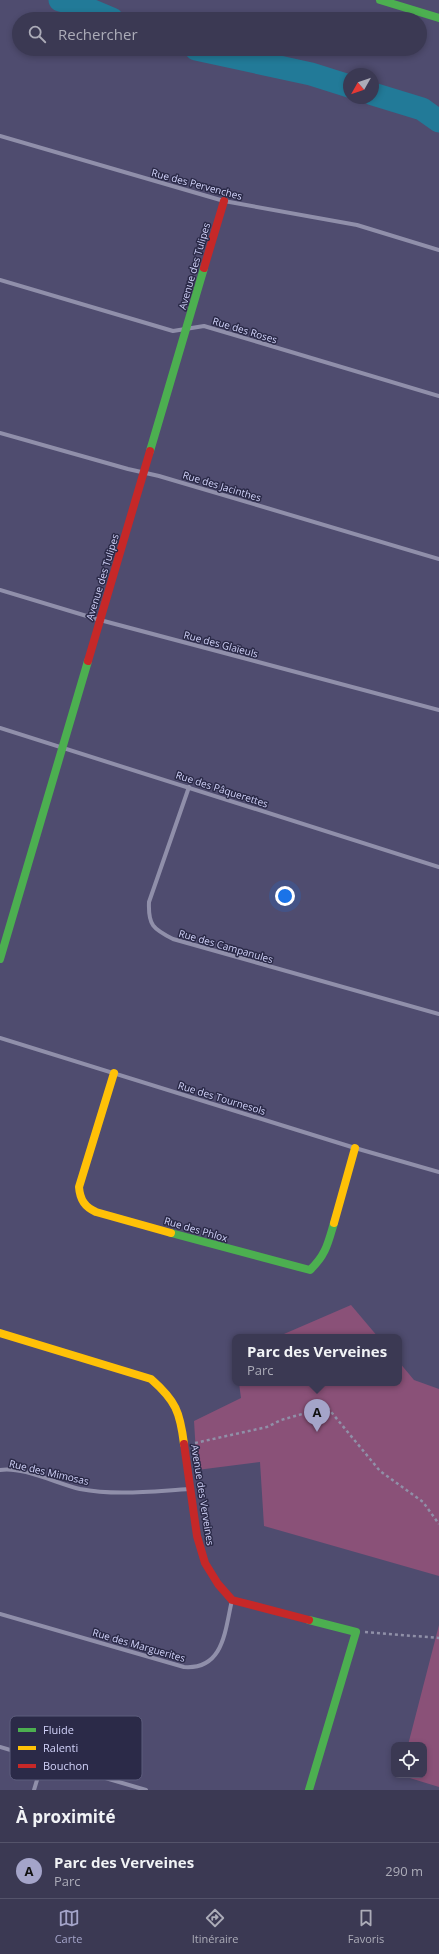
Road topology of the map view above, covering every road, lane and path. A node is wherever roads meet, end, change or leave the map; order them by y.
1 (380, 0) edge
2 (419, 12) edge
3 (427, 14) edge
4 (439, 18) edge
5 (0, 136) edge
6 (224, 201) junction
7 (439, 250) edge
8 (0, 280) edge
9 (186, 329) junction
10 (439, 396) edge
11 (0, 433) edge
12 (145, 472) junction
13 (439, 559) edge
14 (0, 590) edge
15 (100, 620) junction
16 (439, 710) edge
17 (0, 728) edge
18 (62, 747) junction
19 (189, 787) junction
20 (439, 866) edge
21 (0, 958) edge
22 (439, 1014) edge
23 (0, 1038) edge
24 (114, 1073) junction
25 (354, 1148) junction
26 (439, 1172) edge
27 (0, 1333) edge
28 (195, 1443) dead end
29 (0, 1470) edge
30 (190, 1489) junction
31 (439, 1524) edge
32 (232, 1600) junction
33 (0, 1614) edge
34 (356, 1632) junction
35 (439, 1638) edge
36 (0, 1747) edge
37 (10, 1750) edge
38 (37, 1780) edge
39 (112, 1780) edge
40 (34, 1790) edge
41 (146, 1790) edge
42 (309, 1790) edge

1 - 2 street
3 - 4 street
5 - 6 street, Rue des Pervenches
6 - 7 street, Rue des Pervenches
6 - 9 street, Avenue des Tulipes
8 - 9 street, Rue des Roses
9 - 10 street, Rue des Roses
9 - 12 street, Avenue des Tulipes
11 - 12 street, Rue des Jacinthes
12 - 13 street, Rue des Jacinthes
12 - 15 street, Avenue des Tulipes
14 - 15 street, Rue des Glaïeuls
15 - 16 street, Rue des Glaïeuls
15 - 18 street, Avenue des Tulipes
17 - 18 street, Rue des Pâquerettes
18 - 19 street, Rue des Pâquerettes
18 - 21 street, Avenue des Tulipes
19 - 20 street, Rue des Pâquerettes
19 - 22 street, Rue des Campanules
23 - 24 street, Rue des Tournesols
24 - 25 street, Rue des Tournesols
24 - 25 street, Rue des Phlox
25 - 26 street, Rue des Tournesols
27 - 30 street, Avenue des Verveines
28 - 31 path
29 - 30 street, Rue des Mimosas
30 - 32 street, Avenue des Verveines
32 - 33 street, Rue des Marguerites
32 - 34 street
34 - 35 path
34 - 42 street
36 - 37 street
38 - 40 street
39 - 41 street

